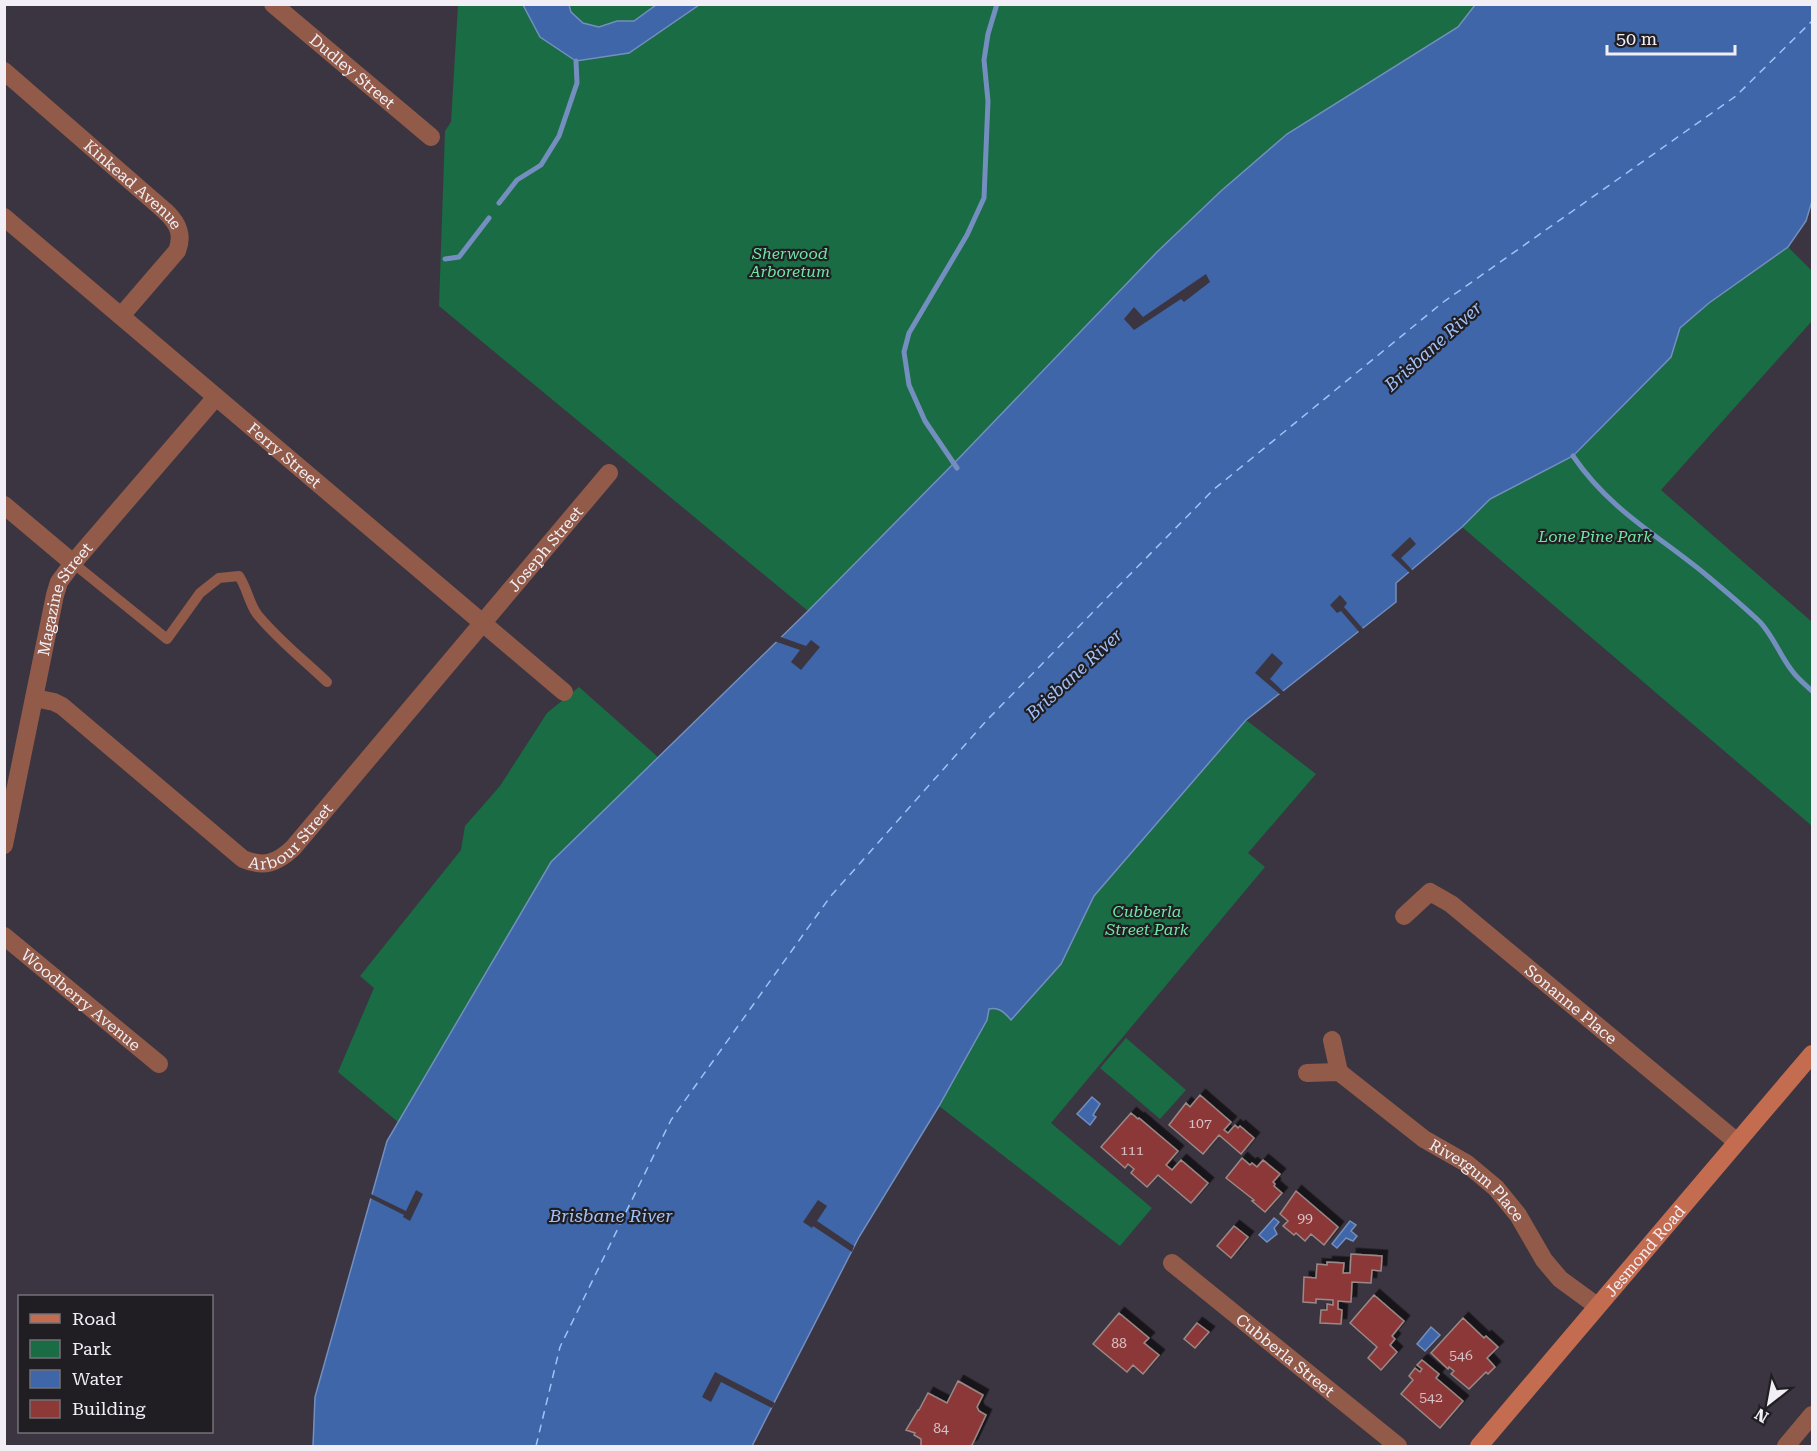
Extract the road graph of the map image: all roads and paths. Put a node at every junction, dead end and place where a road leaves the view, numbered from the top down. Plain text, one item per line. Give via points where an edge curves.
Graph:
1 (273, 4) edge
2 (4, 71) edge
3 (432, 137) dead end
4 (4, 217) edge
5 (121, 316) junction
6 (216, 397) junction
7 (609, 473) dead end
8 (4, 505) edge
9 (73, 563) junction
10 (482, 622) junction
11 (327, 682) dead end
12 (564, 693) dead end
13 (35, 698) junction
14 (4, 845) edge
15 (1404, 916) dead end
16 (4, 936) edge
17 (1332, 1040) dead end
18 (1812, 1054) edge
19 (159, 1064) dead end
20 (1340, 1072) junction
21 (1307, 1073) dead end
22 (1737, 1142) junction
23 (1172, 1263) dead end
24 (1597, 1306) junction
25 (1812, 1415) edge
26 (1398, 1446) edge
27 (1479, 1446) edge
28 (1786, 1446) edge

1 - 3 street, Dudley Street
2 - 5 street, Kinkead Avenue via 177,225 181,238 177,251
4 - 5 street, Ferry Street
5 - 6 street, Ferry Street
6 - 9 street, Magazine Street
6 - 10 street, Ferry Street
7 - 10 street, Joseph Street
8 - 9 street
9 - 11 lane via 167,639 200,593 219,578 239,576 255,611 272,632
9 - 13 street, Magazine Street via 57,588
10 - 12 street, Ferry Street
10 - 13 street, Arbour Street via 292,848 270,864 243,859 62,706
13 - 14 street, Magazine Street
15 - 22 street, Sonanne Place via 1430,892 1451,904
16 - 19 street, Woodberry Avenue
17 - 20 street
18 - 22 street, Jesmond Road
20 - 21 street
20 - 24 street, Rivergum Place via 1496,1188 1560,1279
22 - 24 street, Jesmond Road
23 - 26 street, Cubberla Street
24 - 27 street, Jesmond Road
25 - 28 street

